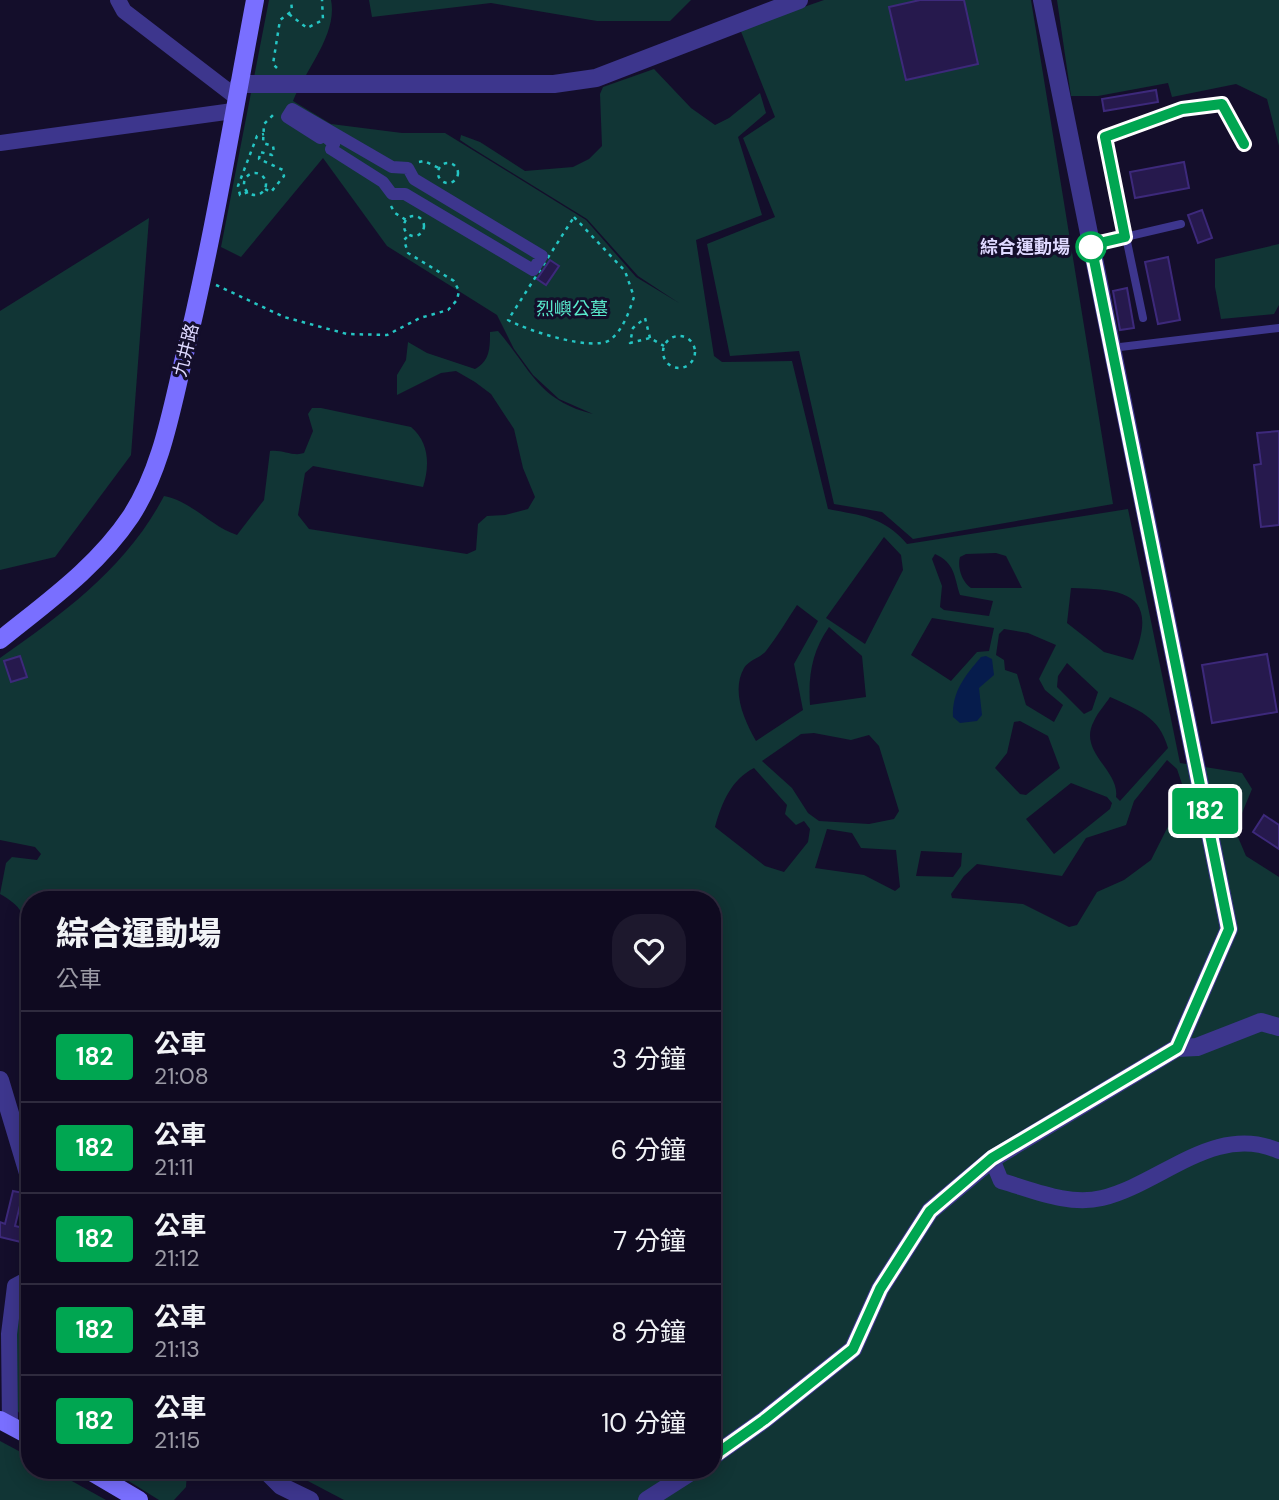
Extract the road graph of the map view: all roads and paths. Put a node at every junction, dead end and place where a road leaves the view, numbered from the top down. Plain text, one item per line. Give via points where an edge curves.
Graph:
1 (118, 0) edge
2 (255, 0) edge
3 (291, 0) edge
4 (322, 0) edge
5 (799, 0) edge
6 (1042, 0) edge
7 (289, 14) junction
8 (280, 85) junction
9 (236, 98) junction
10 (289, 113) junction
11 (264, 134) junction
12 (0, 143) edge
13 (1244, 144) dead end
14 (439, 168) junction
15 (408, 169) junction
16 (265, 189) junction
17 (248, 192) junction
18 (392, 194) junction
19 (406, 220) junction
20 (1181, 224) dead end
21 (409, 235) junction
22 (1125, 237) junction
23 (1091, 245) junction
24 (203, 279) junction
25 (1143, 318) dead end
26 (624, 321) junction
27 (633, 328) junction
28 (1279, 328) edge
29 (650, 338) junction
30 (664, 346) junction
31 (1112, 348) junction
32 (0, 640) edge
33 (1279, 1027) edge
34 (1177, 1048) junction
35 (0, 1080) edge
36 (21, 1150) edge
37 (1279, 1151) edge
38 (992, 1158) junction
39 (21, 1283) edge
40 (5, 1422) edge
41 (21, 1431) edge
42 (721, 1451) edge
43 (103, 1479) edge
44 (274, 1479) edge
45 (680, 1479) edge
46 (139, 1500) edge
47 (310, 1500) edge
48 (647, 1500) edge

1 - 9 street via 124,11
2 - 9 main road, 九井路
3 - 7 path
4 - 7 path via 323,20 307,28
5 - 8 street via 596,78 554,85
6 - 23 street
7 - 8 path via 279,20 276,39 273,64 280,70
8 - 9 street
9 - 12 street
9 - 24 main road, 九井路
10 - 11 path via 281,107 264,124
10 - 15 street via 292,109 392,167
10 - 18 street via 287,117 320,138 322,134 334,144 331,149 383,182
11 - 16 path via 263,143 273,146 274,152 260,152 259,159 285,172 271,192
11 - 17 path via 257,136 238,186 240,195
13 - 22 lane via 1222,104 1182,109 1105,137
14 - 14 path via 441,181 457,178 453,164 447,162
14 - 15 path via 424,160
15 - 18 street via 414,179 542,256 533,270 405,194
16 - 17 path via 257,195
16 - 17 path via 264,178 255,173 246,179
18 - 19 path via 389,202
19 - 21 path
19 - 21 path via 418,216 424,224 421,233
20 - 22 lane
21 - 24 path via 404,240 408,253 454,281 459,291 449,310 420,317 387,334 347,334 284,317
22 - 23 lane
22 - 25 lane
23 - 31 street
24 - 32 main road, 九井路 via 164,441 131,516 85,571
26 - 26 path via 634,297 631,283 574,217 508,320 594,345 608,341
26 - 27 path
27 - 29 path via 630,343
27 - 29 path via 645,318
28 - 31 lane
29 - 30 path
30 - 30 path via 670,338 685,337 692,343 695,357 684,368 673,368 665,361
31 - 34 street via 1229,929
33 - 34 street via 1261,1022 1197,1047
34 - 38 street
35 - 36 street
37 - 38 street via 1239,1142 1204,1151 1101,1198 1066,1200 1001,1181
38 - 42 street via 930,1211 880,1289 853,1349
39 - 40 street via 15,1286 9,1334
40 - 41 main road
43 - 46 main road
44 - 47 street
45 - 48 street

